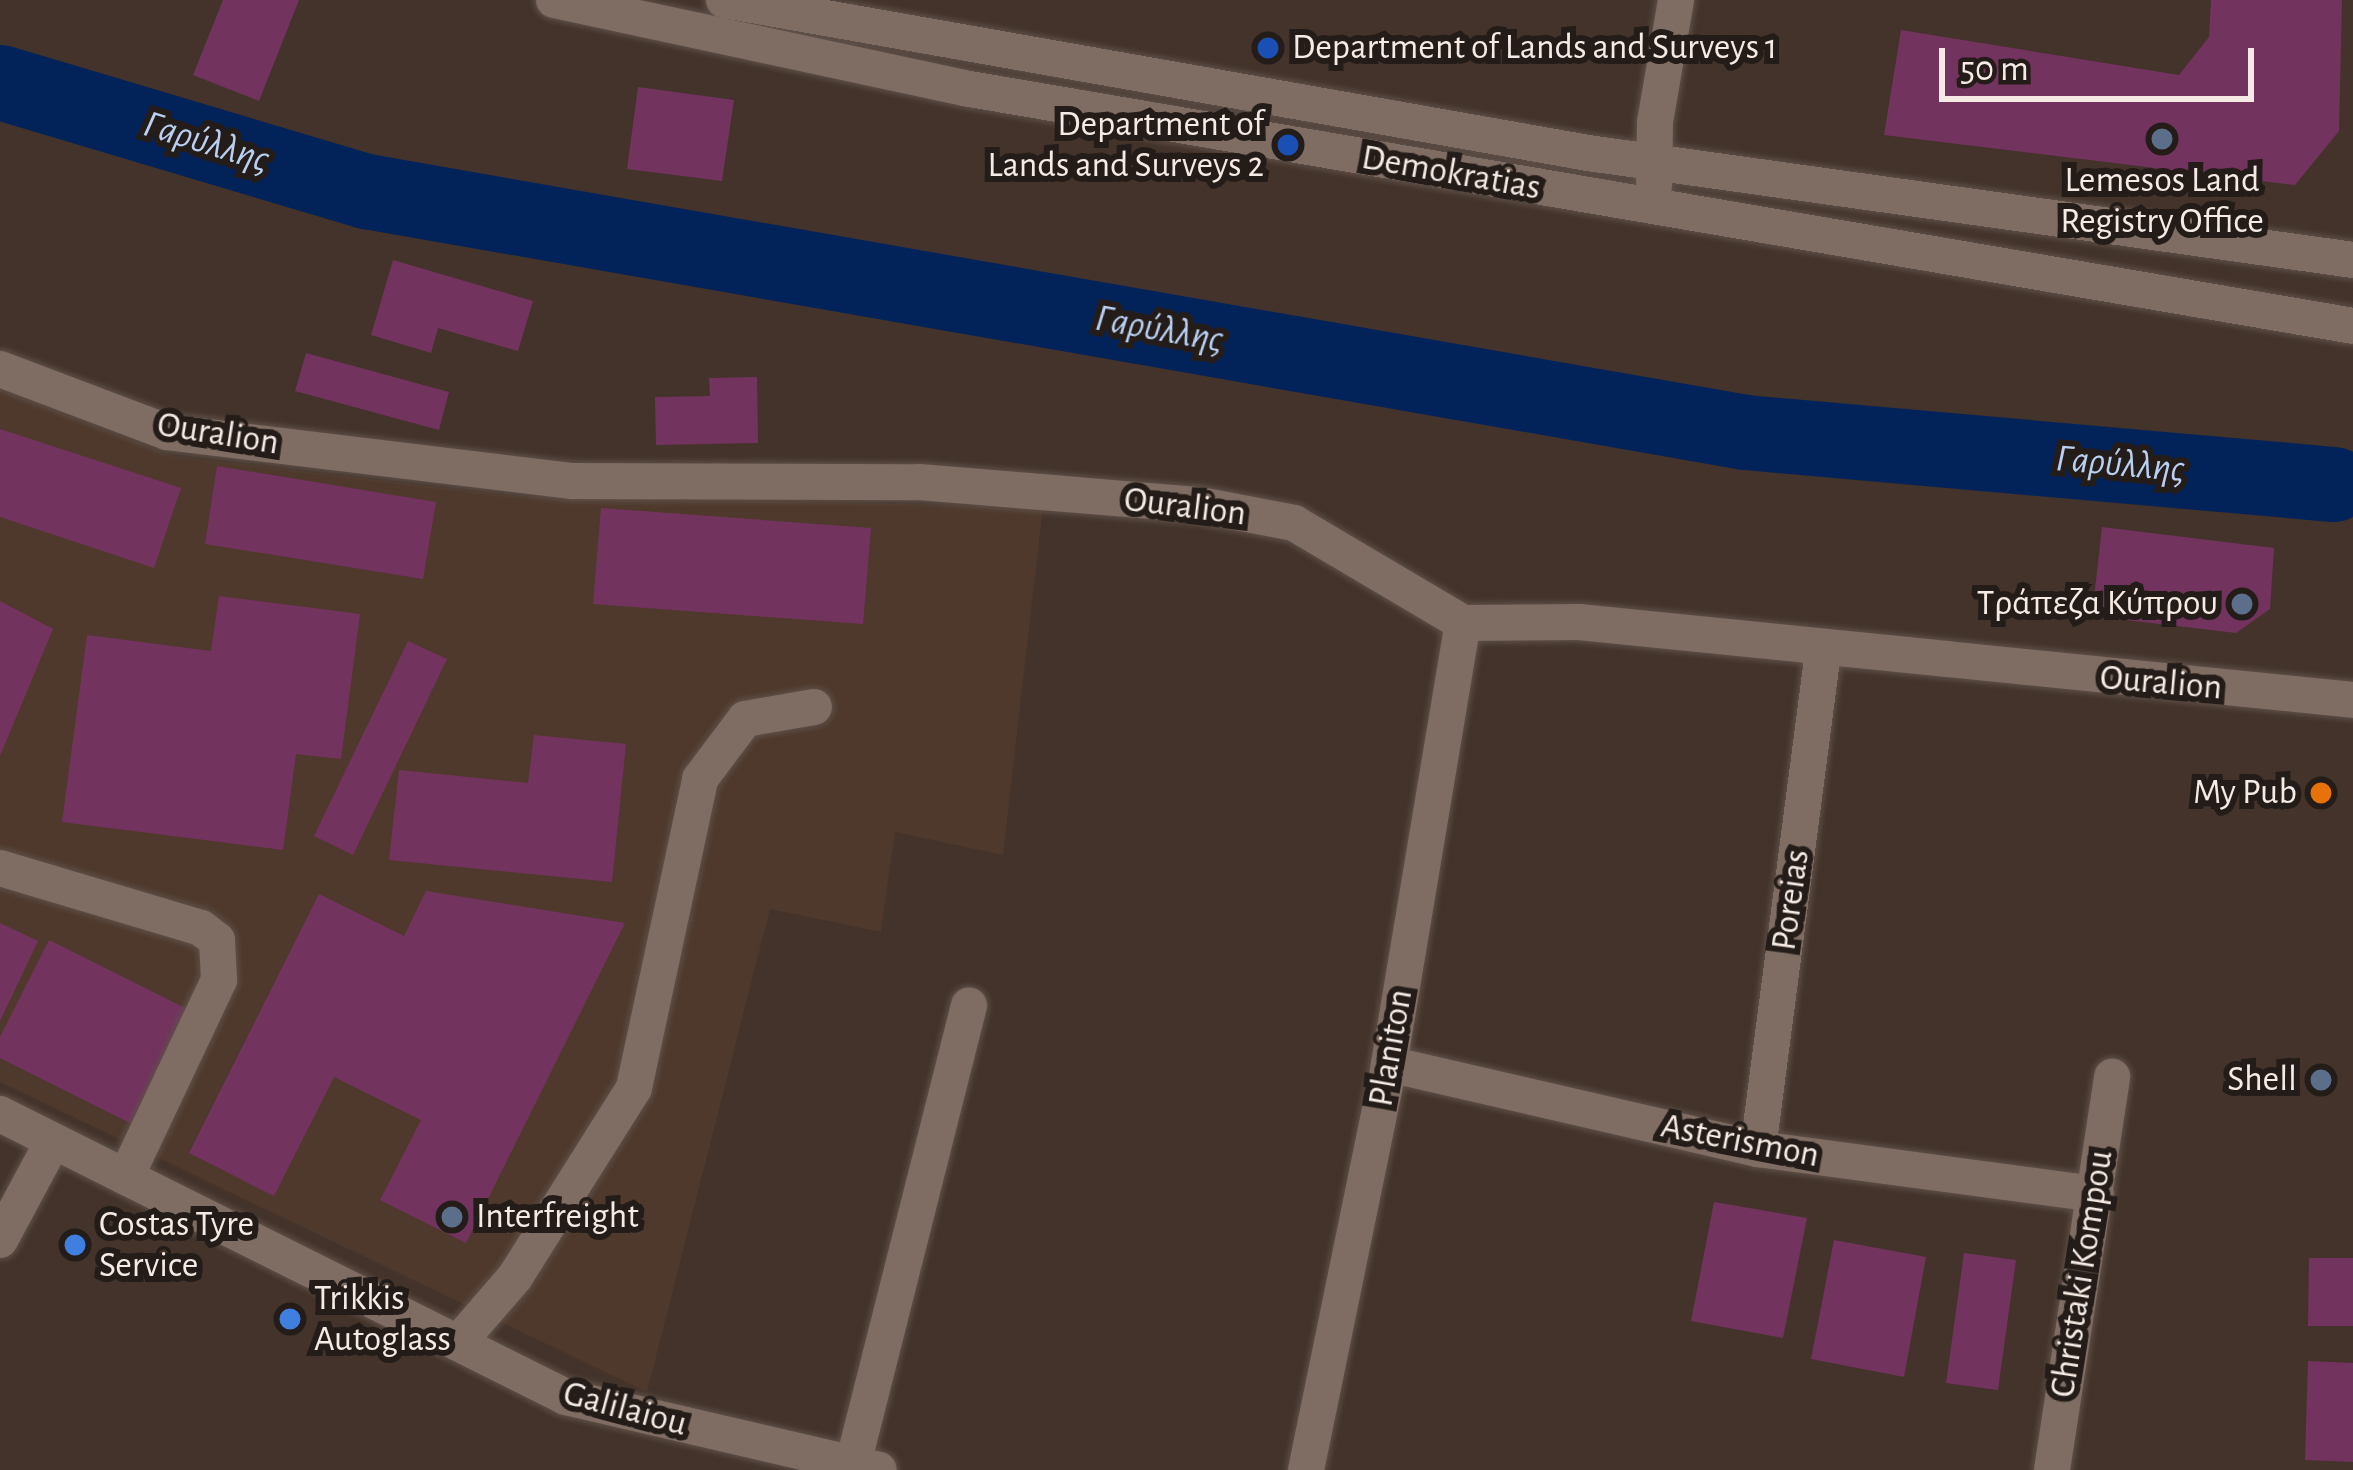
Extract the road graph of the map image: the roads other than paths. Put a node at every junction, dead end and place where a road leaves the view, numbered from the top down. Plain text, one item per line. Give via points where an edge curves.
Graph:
1 (554, 0) edge
2 (724, 0) edge
3 (1676, 0) edge
4 (609, 7) edge
5 (1651, 161) junction
6 (1668, 209) junction
7 (2353, 260) edge
8 (2353, 326) edge
9 (0, 369) edge
10 (1463, 623) junction
11 (1823, 652) junction
12 (2353, 700) edge
13 (814, 707) dead end
14 (0, 868) edge
15 (969, 1005) dead end
16 (1389, 1064) junction
17 (2112, 1077) dead end
18 (0, 1114) edge
19 (53, 1141) junction
20 (1758, 1148) junction
21 (126, 1177) junction
22 (2096, 1194) junction
23 (0, 1240) edge
24 (458, 1343) junction
25 (866, 1467) edge
26 (1306, 1470) edge
27 (2052, 1470) edge

1 - 4 street, Demokratias
2 - 5 street, Demokratias
3 - 5 street
4 - 6 street, Demokratias via 987,92
5 - 6 street
5 - 7 street, Demokratias
6 - 8 street, Demokratias
9 - 10 street, Ouralion via 167,432 571,481 920,482 1200,505 1294,524
10 - 11 street, Ouralion via 1580,622
10 - 16 street, Planiton
11 - 12 street, Ouralion
11 - 20 street, Poreias
13 - 24 street via 745,719 700,779 634,1088 514,1277
14 - 21 street via 202,928 218,940 219,980
15 - 25 street
16 - 20 street, Asterismon
16 - 26 street, Planiton
17 - 22 street, Christaki Kompou
18 - 19 street, Galilaiou
19 - 21 street, Galilaiou
19 - 23 street
20 - 22 street, Asterismon
21 - 24 street, Galilaiou
22 - 27 street, Christaki Kompou
24 - 25 street, Galilaiou via 566,1397

